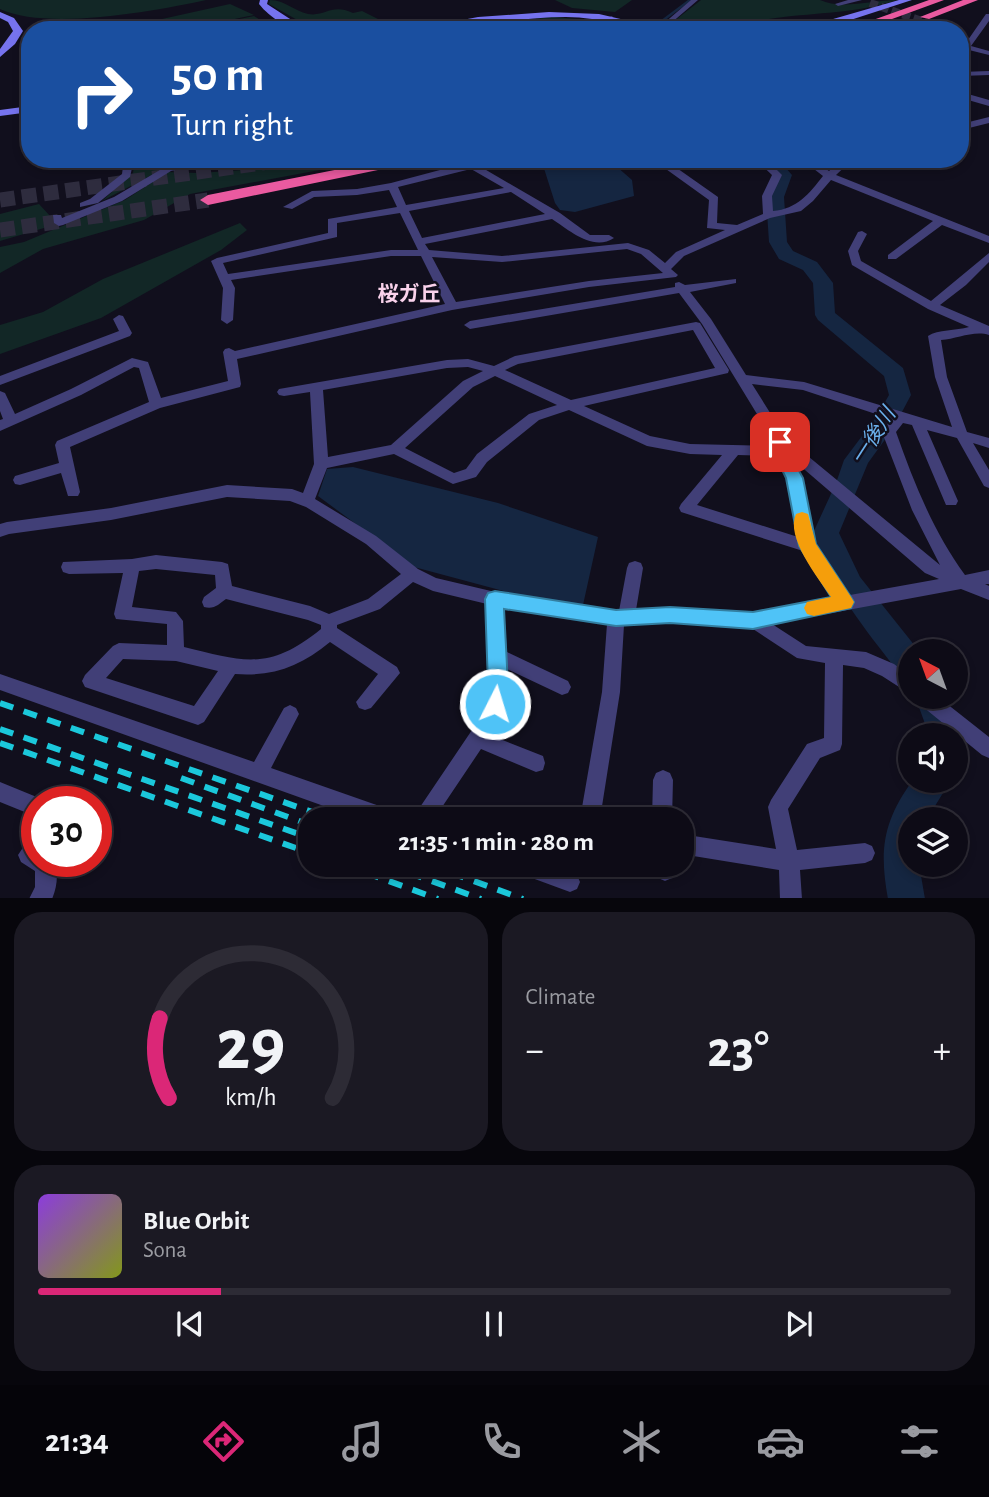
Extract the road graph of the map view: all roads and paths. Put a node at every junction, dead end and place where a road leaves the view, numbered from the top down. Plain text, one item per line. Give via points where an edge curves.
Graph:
1 (264, 0) edge
2 (695, 0) edge
3 (908, 0) edge
4 (939, 0) edge
5 (972, 0) edge
6 (864, 1) edge
7 (838, 4) dead end
8 (0, 15) edge
9 (989, 16) edge
10 (612, 18) junction
11 (287, 21) edge
12 (497, 21) edge
13 (605, 21) edge
14 (626, 21) edge
15 (671, 21) edge
16 (839, 21) edge
17 (877, 21) edge
18 (914, 21) edge
19 (979, 30) junction
20 (989, 33) edge
21 (969, 37) edge
22 (973, 38) junction
23 (969, 42) edge
24 (969, 47) edge
25 (989, 53) edge
26 (0, 54) edge
27 (989, 73) edge
28 (969, 74) edge
29 (21, 110) edge
30 (0, 113) edge
31 (989, 120) edge
32 (969, 126) edge
33 (128, 168) edge
34 (173, 168) edge
35 (367, 168) edge
36 (464, 168) edge
37 (476, 168) edge
38 (670, 168) edge
39 (769, 168) edge
40 (818, 168) edge
41 (838, 168) edge
42 (829, 176) junction
43 (392, 186) junction
44 (513, 189) junction
45 (208, 200) tunnel mouth
46 (288, 207) dead end
47 (403, 209) junction
48 (556, 215) junction
49 (768, 215) junction
50 (940, 221) junction
51 (737, 228) junction
52 (862, 234) dead end
53 (989, 240) edge
54 (419, 242) junction
55 (645, 252) junction
56 (425, 254) junction
57 (989, 256) edge
58 (892, 257) dead end
59 (669, 272) junction
60 (224, 278) junction
61 (732, 281) dead end
62 (683, 291) junction
63 (452, 306) junction
64 (932, 306) junction
65 (119, 319) dead end
66 (227, 320) dead end
67 (470, 325) dead end
68 (983, 330) edge
69 (118, 351) dead end
70 (127, 363) junction
71 (494, 370) junction
72 (733, 373) junction
73 (0, 381) edge
74 (316, 387) junction
75 (284, 392) dead end
76 (1, 400) edge
77 (156, 404) junction
78 (570, 405) junction
79 (899, 417) junction
80 (917, 422) junction
81 (6, 424) edge
82 (962, 436) junction
83 (989, 443) edge
84 (780, 447) junction
85 (395, 449) junction
86 (733, 451) junction
87 (321, 464) junction
88 (66, 466) junction
89 (20, 480) dead end
90 (989, 482) edge
91 (73, 492) dead end
92 (951, 500) dead end
93 (307, 501) junction
94 (0, 531) edge
95 (807, 546) junction
96 (132, 566) junction
97 (68, 567) dead end
98 (635, 568) dead end
99 (412, 574) junction
100 (961, 582) junction
101 (989, 589) edge
102 (224, 591) junction
103 (495, 599) junction
104 (854, 601) junction
105 (210, 602) dead end
106 (621, 618) junction
107 (753, 620) junction
108 (329, 626) junction
109 (176, 653) junction
110 (497, 656) junction
111 (834, 658) junction
112 (231, 666) junction
113 (898, 678) edge
114 (0, 682) edge
115 (562, 687) dead end
116 (365, 702) dead end
117 (938, 709) edge
118 (290, 714) dead end
119 (476, 738) junction
120 (989, 750) edge
121 (536, 763) dead end
122 (258, 774) junction
123 (663, 780) dead end
124 (0, 792) edge
125 (21, 801) edge
126 (353, 807) edge
127 (430, 807) edge
128 (592, 807) edge
129 (662, 807) edge
130 (694, 846) edge
131 (864, 853) dead end
132 (789, 861) junction
133 (46, 877) edge
134 (558, 877) edge
135 (570, 881) dead end
136 (39, 898) edge
137 (791, 898) edge

1 - 11 street via 270,11
2 - 15 street
3 - 16 street
4 - 17 highway
5 - 18 highway
6 - 7 street
8 - 26 street via 11,20 18,31
9 - 19 street
10 - 12 street via 552,15
10 - 13 street
10 - 14 street
19 - 20 street
19 - 22 street
21 - 22 street
22 - 23 street
24 - 25 street
27 - 28 street
29 - 30 street
31 - 32 street
33 - 34 street via 127,175 94,201 57,217 59,223 118,199
35 - 45 highway
36 - 43 street
37 - 44 street
38 - 51 street via 714,199 711,226
39 - 49 street via 777,176 767,196
40 - 42 street
41 - 42 street
42 - 49 street via 800,209
42 - 50 street
43 - 46 street via 312,194
43 - 47 street
44 - 47 street
44 - 48 street
47 - 54 street
47 - 60 street via 332,221 333,235 217,261
48 - 54 street
48 - 55 street via 588,238 626,239
49 - 51 street
50 - 53 street
50 - 58 street
51 - 59 street via 680,254
52 - 64 street via 853,261
54 - 56 street
55 - 56 street via 617,245 502,259
55 - 59 street
56 - 60 street via 391,253
56 - 63 street
57 - 64 street
59 - 62 street
59 - 63 street
60 - 66 street via 229,288
61 - 62 street
62 - 67 street
62 - 72 street via 707,322
63 - 77 street via 230,354 235,384
64 - 68 street
65 - 73 street via 126,333
68 - 82 street via 934,336 941,377
69 - 70 street
70 - 77 street via 144,365
70 - 81 street
71 - 72 street via 515,360 696,326
71 - 74 street via 447,363
71 - 78 street
71 - 85 street via 468,384
72 - 78 street
72 - 79 street via 804,386
72 - 84 street
74 - 75 street
74 - 87 street
76 - 81 street
77 - 88 street via 62,444
78 - 85 street via 534,417 482,458 471,473 453,479
78 - 86 street via 647,441
79 - 80 street
79 - 100 street via 889,432 910,491 939,553
80 - 82 street
80 - 92 street
82 - 83 street
82 - 90 street
84 - 86 street
84 - 95 street via 794,478
84 - 100 street via 931,568
85 - 87 street
86 - 95 street via 686,508
87 - 93 street
88 - 89 street
88 - 91 street
93 - 94 street via 292,495 227,491
93 - 99 street via 371,540
95 - 104 street
96 - 97 street
96 - 102 street via 156,562 222,569
96 - 109 street via 122,614 170,617 176,627
98 - 106 street
99 - 103 street via 433,584
99 - 108 street via 374,604
100 - 101 street
100 - 104 street
102 - 105 street
102 - 108 street via 310,613
103 - 106 street
103 - 110 street
104 - 107 street
106 - 107 street via 670,615
106 - 128 street
107 - 111 street via 803,653
108 - 112 street via 297,657 282,664 259,669
108 - 116 street via 391,673
109 - 112 street
109 - 112 street via 118,651 91,681 198,716
110 - 115 street
110 - 119 street via 495,704
111 - 113 street via 877,663
111 - 132 street via 833,744 814,751 778,807
114 - 122 street
117 - 120 street
118 - 122 street
119 - 121 street
119 - 127 street via 460,769
122 - 126 street
123 - 129 street
124 - 125 street
130 - 132 street
131 - 132 street
132 - 137 street
133 - 136 street via 45,891
134 - 135 street

